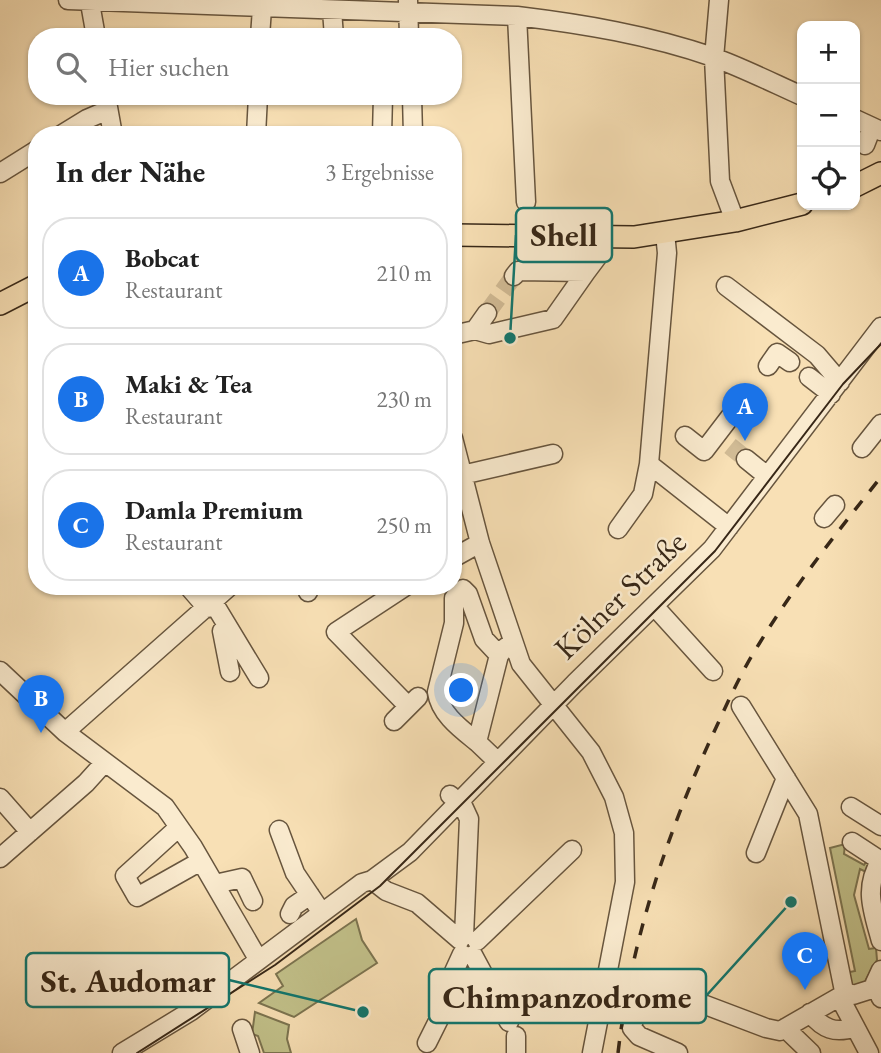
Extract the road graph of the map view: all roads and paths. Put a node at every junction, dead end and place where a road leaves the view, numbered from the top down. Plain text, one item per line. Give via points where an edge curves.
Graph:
1 (68, 0) edge
2 (90, 3) junction
3 (723, 5) edge
4 (408, 7) edge
5 (262, 8) junction
6 (332, 10) junction
7 (517, 16) junction
8 (94, 28) edge
9 (261, 28) edge
10 (333, 28) edge
11 (409, 28) edge
12 (714, 58) junction
13 (797, 94) edge
14 (104, 105) edge
15 (107, 105) edge
16 (258, 105) edge
17 (383, 105) edge
18 (412, 105) edge
19 (860, 121) edge
20 (75, 126) edge
21 (111, 126) edge
22 (256, 126) edge
23 (382, 126) edge
24 (414, 126) edge
25 (876, 129) edge
26 (865, 145) dead end
27 (28, 156) edge
28 (0, 173) edge
29 (881, 173) edge
30 (860, 184) edge
31 (526, 202) dead end
32 (797, 205) edge
33 (735, 221) junction
34 (665, 233) junction
35 (462, 235) edge
36 (602, 238) junction
37 (586, 272) junction
38 (514, 276) dead end
39 (726, 286) dead end
40 (28, 290) edge
41 (0, 304) edge
42 (487, 313) tunnel mouth
43 (881, 327) edge
44 (475, 330) junction
45 (462, 333) edge
46 (790, 362) dead end
47 (768, 366) dead end
48 (809, 377) dead end
49 (836, 388) junction
50 (730, 417) dead end
51 (881, 424) edge
52 (685, 436) dead end
53 (862, 448) dead end
54 (553, 454) dead end
55 (746, 459) tunnel mouth
56 (649, 464) junction
57 (462, 475) joint
58 (767, 476) junction
59 (729, 527) junction
60 (618, 529) dead end
61 (480, 543) junction
62 (462, 553) edge
63 (462, 590) edge
64 (199, 595) edge
65 (223, 595) edge
66 (392, 595) edge
67 (456, 595) edge
68 (213, 607) junction
69 (655, 607) junction
70 (511, 641) junction
71 (499, 655) junction
72 (0, 671) edge
73 (713, 671) dead end
74 (230, 672) dead end
75 (259, 678) dead end
76 (552, 706) junction
77 (741, 706) dead end
78 (394, 720) dead end
79 (65, 732) junction
80 (477, 743) junction
81 (105, 762) junction
82 (498, 762) junction
83 (786, 778) junction
84 (0, 798) edge
85 (455, 799) junction
86 (851, 807) dead end
87 (881, 826) edge
88 (179, 827) junction
89 (279, 830) dead end
90 (30, 832) junction
91 (852, 842) dead end
92 (572, 850) dead end
93 (756, 853) dead end
94 (0, 858) edge
95 (201, 860) junction
96 (881, 861) edge
97 (372, 880) junction
98 (215, 884) junction
99 (310, 895) junction
100 (253, 901) dead end
101 (322, 913) junction
102 (290, 914) dead end
103 (881, 941) edge
104 (467, 945) junction
105 (258, 959) junction
106 (881, 970) edge
107 (878, 993) edge
108 (843, 996) junction
109 (810, 1013) junction
110 (855, 1027) junction
111 (785, 1028) junction
112 (242, 1029) dead end
113 (514, 1037) edge
114 (428, 1043) dead end
115 (122, 1053) edge
116 (250, 1053) edge
117 (592, 1053) edge
118 (678, 1053) edge
119 (811, 1053) edge
120 (869, 1053) edge

1 - 2 street
2 - 5 street
2 - 8 street
3 - 12 street
4 - 6 street
4 - 7 street
4 - 11 street
5 - 6 street
5 - 9 street
6 - 10 street
7 - 12 street via 629,33
7 - 31 street
12 - 13 street
12 - 33 street via 720,181
14 - 20 street
15 - 21 street
16 - 22 street
17 - 23 street
18 - 24 street
19 - 25 street
25 - 26 street
27 - 28 street
29 - 30 main road
32 - 33 main road
33 - 34 main road
34 - 36 main road
34 - 56 street
35 - 36 main road
36 - 37 street via 601,251
37 - 38 street via 518,271
37 - 44 street via 553,319 489,334
39 - 49 street via 817,355
40 - 41 main road
42 - 44 street
43 - 49 street, Kölner Straße
44 - 45 street
46 - 47 street via 777,353
48 - 49 street
49 - 58 street, Kölner Straße
50 - 52 street via 723,440 704,451
51 - 53 street
54 - 57 street
55 - 58 street
56 - 59 street
56 - 60 street via 643,494
57 - 61 street
58 - 59 street, Kölner Straße
59 - 69 street, Kölner Straße
61 - 62 street
61 - 70 street
63 - 71 street via 468,594 484,639
64 - 68 street
65 - 68 street
66 - 78 street via 336,632 413,702
67 - 80 street via 438,701
68 - 74 street
68 - 75 street
68 - 79 street
69 - 73 street
69 - 76 street, Kölner Straße
70 - 71 street
70 - 76 street via 532,682
71 - 80 street
72 - 79 street
76 - 82 street, Kölner Straße
76 - 117 street via 603,773 614,797 625,845 625,881
77 - 83 street
79 - 81 street
80 - 82 street
81 - 88 street via 165,807
81 - 90 street
82 - 85 street, Kölner Straße
83 - 93 street
83 - 108 street via 810,821
84 - 90 street
85 - 97 street, Kölner Straße via 410,852
85 - 104 street via 469,819
86 - 87 street
88 - 95 street
88 - 95 street via 125,876 136,897
89 - 99 street via 288,858
90 - 94 street
91 - 96 street
92 - 104 street
95 - 98 street
96 - 103 street via 869,889
97 - 101 street, Kölner Straße
97 - 104 street via 386,891 417,902
98 - 100 street via 242,878
98 - 105 street
99 - 101 street
99 - 102 street
101 - 105 street, Kölner Straße
104 - 113 street
104 - 114 street via 441,1000 444,1009
105 - 115 street, Kölner Straße via 191,1011
106 - 107 street via 876,977
107 - 108 street
108 - 109 street
108 - 110 street
109 - 110 street via 828,1029
109 - 111 street
110 - 120 street
111 - 118 street via 766,1028 642,981 632,1028 639,1036
111 - 119 street
112 - 116 street

